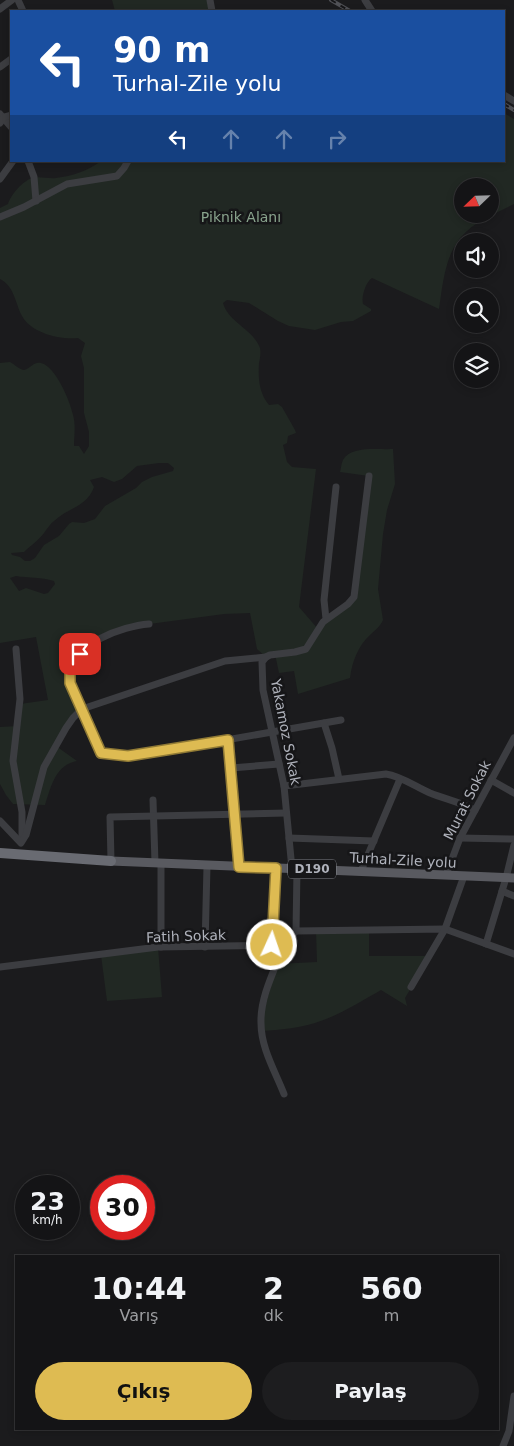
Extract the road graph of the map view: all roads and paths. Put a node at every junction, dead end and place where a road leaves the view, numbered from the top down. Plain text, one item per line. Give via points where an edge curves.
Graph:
1 (12, 0) edge
2 (0, 9) edge
3 (12, 162) edge
4 (28, 162) edge
5 (127, 162) edge
6 (0, 179) edge
7 (36, 201) junction
8 (0, 217) edge
9 (369, 476) dead end
10 (336, 487) dead end
11 (326, 619) junction
12 (148, 624) dead end
13 (16, 650) dead end
14 (266, 657) junction
15 (82, 709) junction
16 (341, 720) dead end
17 (324, 723) junction
18 (272, 732) junction
19 (514, 738) edge
20 (228, 740) junction
21 (511, 749) edge
22 (279, 764) junction
23 (231, 768) junction
24 (339, 779) junction
25 (400, 779) junction
26 (491, 780) junction
27 (284, 786) junction
28 (514, 793) edge
29 (153, 800) dead end
30 (475, 810) junction
31 (234, 813) junction
32 (286, 814) junction
33 (154, 816) junction
34 (0, 820) edge
35 (289, 838) junction
36 (460, 838) junction
37 (514, 839) edge
38 (374, 841) junction
39 (21, 843) junction
40 (514, 845) edge
41 (0, 853) edge
42 (21, 855) junction
43 (0, 861) edge
44 (110, 861) junction
45 (158, 863) junction
46 (207, 866) junction
47 (239, 867) junction
48 (276, 868) junction
49 (295, 869) junction
50 (361, 871) junction
51 (446, 875) junction
52 (464, 876) junction
53 (510, 878) edge
54 (502, 891) junction
55 (514, 896) edge
56 (445, 929) junction
57 (296, 932) junction
58 (486, 944) junction
59 (272, 945) junction
60 (284, 945) junction
61 (205, 947) junction
62 (161, 948) junction
63 (514, 954) edge
64 (0, 967) edge
65 (412, 986) dead end
66 (284, 1094) dead end
67 (514, 1396) edge
68 (503, 1446) edge

1 - 2 street
3 - 6 street
4 - 7 street via 34,177
5 - 7 street via 116,176 67,184
7 - 8 street
9 - 11 street via 355,592 350,602
10 - 11 street via 324,600
11 - 14 street via 306,649
12 - 15 street via 115,632 94,642 80,654 69,676
13 - 39 street via 20,699 13,762 22,812
14 - 15 street via 225,661
14 - 18 street, Yakamoz Sokak via 262,662 263,690
15 - 20 street via 99,752 103,754 128,756
15 - 39 street via 70,722 44,767
16 - 17 street
17 - 18 street
17 - 24 street
18 - 20 street
18 - 22 street, Yakamoz Sokak
19 - 21 street, Murat Sokak
20 - 23 street
21 - 26 street, Murat Sokak
22 - 23 street
22 - 27 street, Yakamoz Sokak
23 - 31 street
24 - 25 street via 386,774
24 - 27 street
25 - 30 street
25 - 38 street
26 - 28 street
26 - 30 street, Murat Sokak
27 - 32 street, Yakamoz Sokak
29 - 33 street
30 - 36 street, Murat Sokak
31 - 32 street
31 - 33 street
31 - 47 street
32 - 35 street, Yakamoz Sokak
33 - 44 street via 110,817
33 - 45 street
34 - 39 street
35 - 38 street
35 - 49 street, Yakamoz Sokak
36 - 37 street
36 - 51 street, Murat Sokak
38 - 50 street
39 - 42 street
40 - 53 street
41 - 42 highway, D190
42 - 44 highway, D190
43 - 44 highway, D190
44 - 45 main road, Turhal-Zile yolu / D190
45 - 46 main road, Turhal-Zile yolu / D190
45 - 62 street
46 - 47 main road, Turhal-Zile yolu / D190
46 - 61 street
47 - 48 main road, Turhal-Zile yolu / D190
48 - 49 main road, Turhal-Zile yolu / D190
48 - 59 street
49 - 50 main road, Turhal-Zile yolu / D190
49 - 57 street, Yakamoz Sokak
50 - 51 main road, Turhal-Zile yolu / D190
51 - 52 main road, Turhal-Zile yolu / D190
52 - 53 main road, Turhal-Zile yolu / D190
52 - 56 street
53 - 54 street
54 - 55 street
54 - 58 street
56 - 57 street
56 - 58 street
56 - 65 street
57 - 60 street
58 - 63 street
59 - 60 street, Fatih Sokak
59 - 61 street, Fatih Sokak
60 - 66 street via 265,994 260,1022 265,1047
61 - 62 street, Fatih Sokak
62 - 64 street, Fatih Sokak
67 - 68 street via 509,1431

